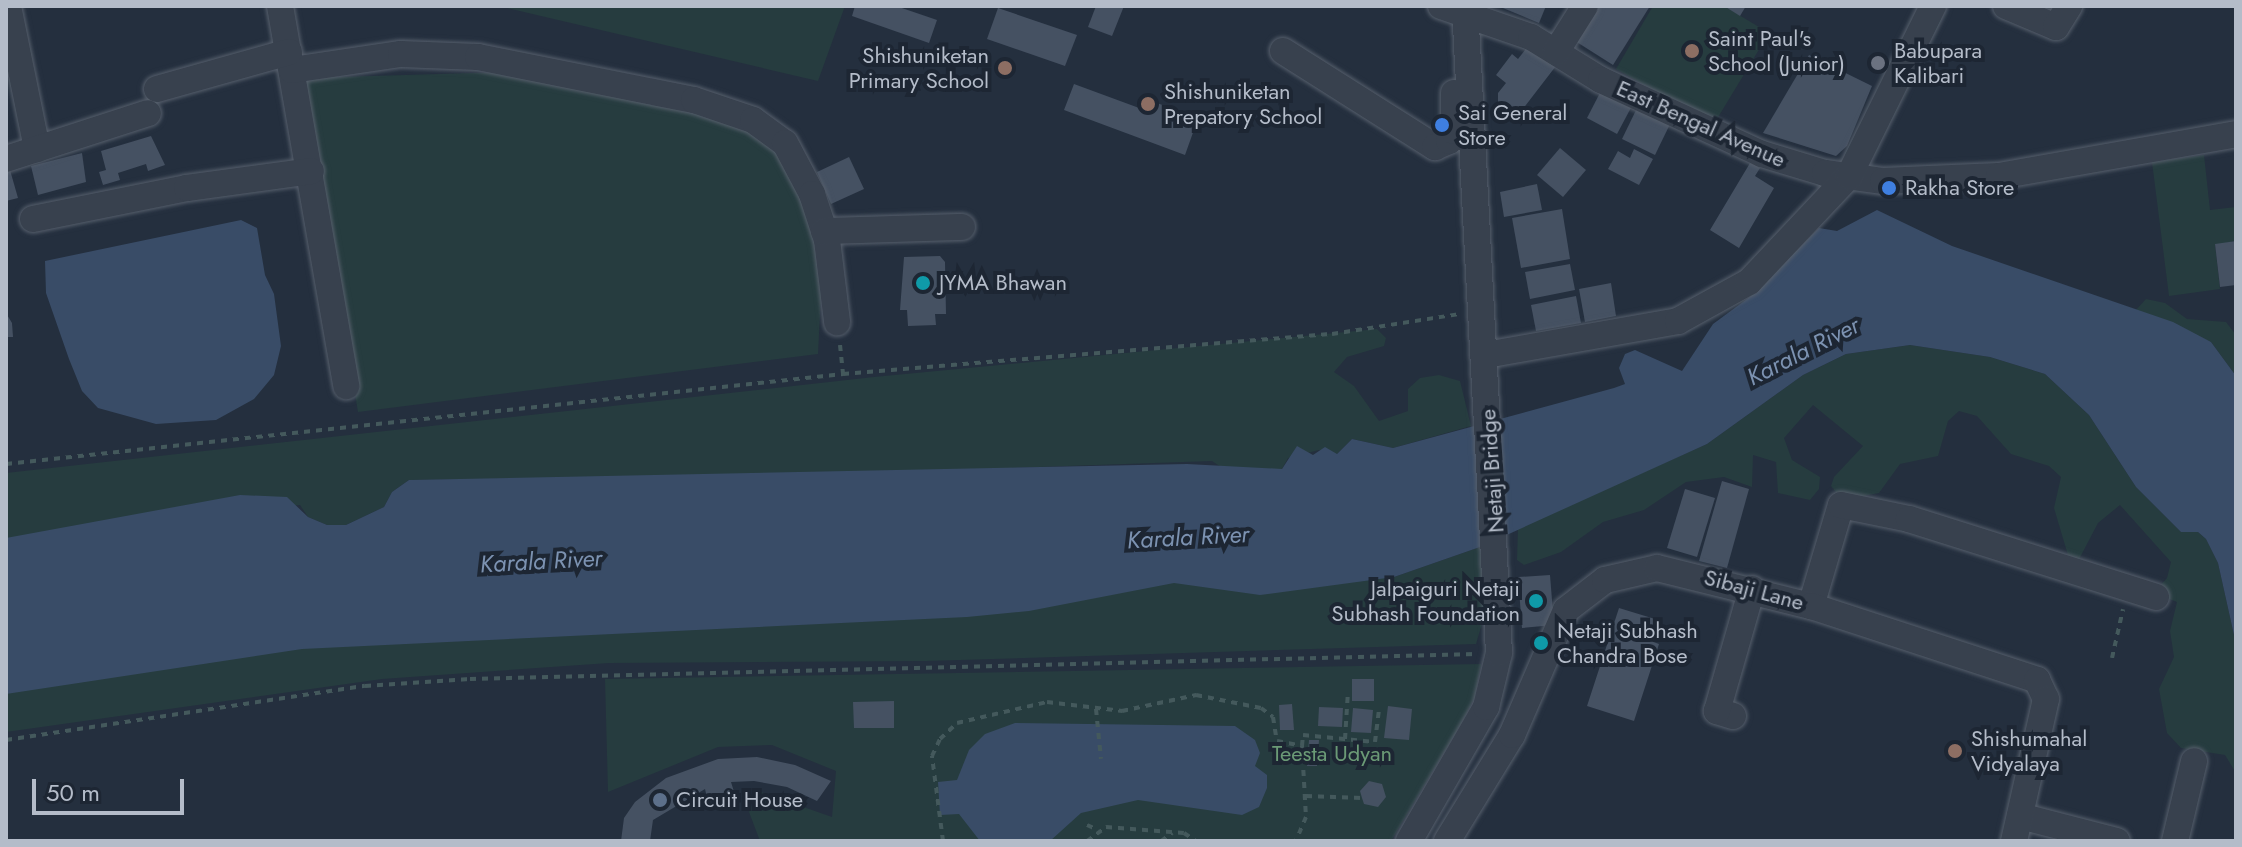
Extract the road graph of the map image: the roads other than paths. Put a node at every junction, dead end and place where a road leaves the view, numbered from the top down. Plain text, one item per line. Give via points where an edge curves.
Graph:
1 (8, 6) edge
2 (280, 6) edge
3 (1585, 6) edge
4 (1933, 6) edge
5 (2006, 6) edge
6 (2069, 6) edge
7 (1457, 8) edge
8 (1283, 51) dead end
9 (1556, 52) junction
10 (291, 61) junction
11 (2236, 134) edge
12 (37, 149) junction
13 (6, 159) edge
14 (311, 171) junction
15 (1849, 176) junction
16 (33, 219) dead end
17 (962, 227) dead end
18 (824, 231) junction
19 (837, 322) road end
20 (1491, 364) junction
21 (346, 386) dead end
22 (1498, 568) junction
23 (1752, 589) junction
24 (2156, 597) dead end
25 (1811, 606) junction
26 (1733, 716) dead end
27 (2194, 761) dead end
28 (2017, 828) edge
29 (1409, 841) edge
30 (1423, 841) edge
31 (1447, 841) edge
32 (2117, 841) edge
33 (2175, 841) edge

1 - 12 street
2 - 10 street
3 - 9 street
4 - 15 street
5 - 6 street via 2056,27
7 - 8 street via 1454,131 1443,145 1426,142
7 - 9 street, East Bengal Avenue
7 - 20 street, Netaji Bridge via 1472,312
9 - 15 street, East Bengal Avenue via 1601,80 1762,154
10 - 12 street via 152,101
10 - 14 street
10 - 18 street via 401,54 478,57 694,100 753,120 785,143 812,194
11 - 15 street, East Bengal Avenue via 1999,176 1904,181
12 - 13 street
14 - 16 street via 187,188
14 - 21 street
15 - 20 street via 1764,268 1715,305 1659,326
17 - 18 street
18 - 19 street
20 - 22 street, Netaji Bridge
22 - 29 street via 1486,707
22 - 30 street via 1510,656 1501,713
23 - 25 street, Sibaji Lane
23 - 26 street via 1717,711
23 - 31 street, Sibaji Lane via 1657,568 1632,571 1585,592 1566,610 1512,735
24 - 25 street via 1909,519 1841,505
25 - 28 street, Sibaji Lane via 2041,684 2046,699
27 - 33 street
28 - 32 street

